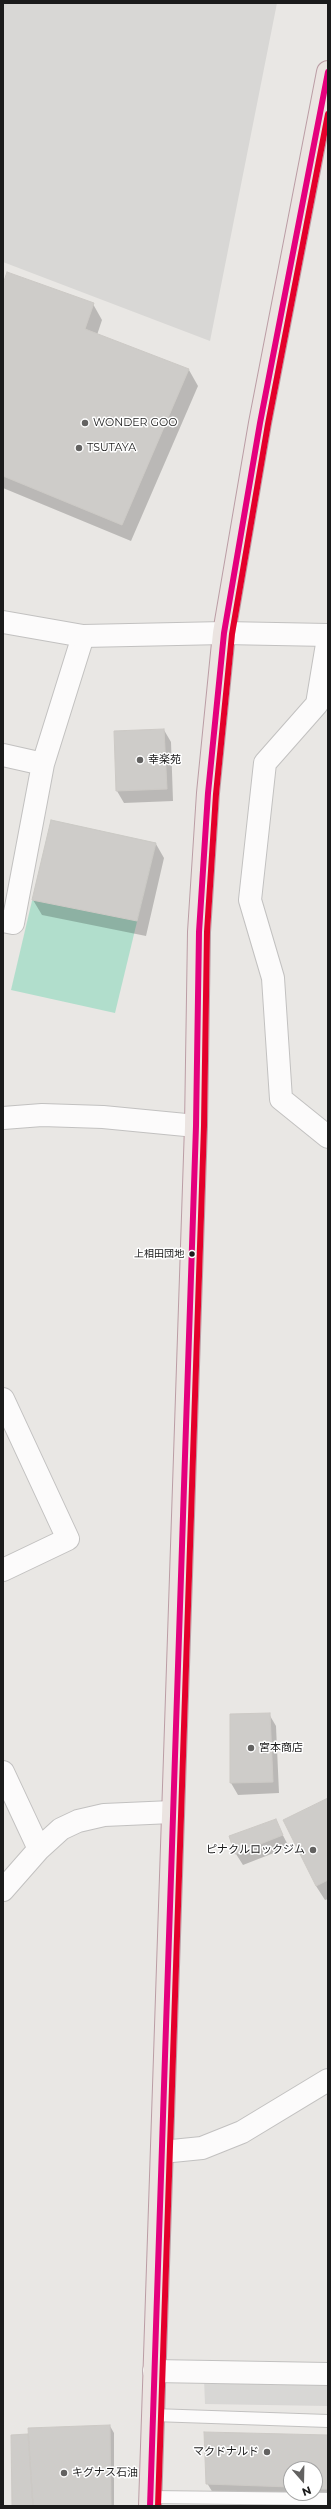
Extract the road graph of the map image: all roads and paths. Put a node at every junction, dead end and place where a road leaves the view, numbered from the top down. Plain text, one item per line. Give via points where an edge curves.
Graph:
1 (328, 72) edge
2 (3, 622) edge
3 (224, 633) junction
4 (328, 635) edge
5 (83, 636) junction
6 (328, 638) edge
7 (3, 755) edge
8 (43, 764) junction
9 (3, 921) edge
10 (3, 1118) edge
11 (196, 1126) junction
12 (328, 1138) edge
13 (3, 1399) edge
14 (3, 1570) edge
15 (3, 1772) edge
16 (172, 1812) junction
17 (39, 1849) junction
18 (3, 1890) edge
19 (328, 2080) edge
20 (162, 2152) junction
21 (154, 2371) junction
22 (328, 2374) edge
23 (153, 2415) junction
24 (328, 2421) edge
25 (148, 2498) edge
26 (328, 2499) edge

1 - 3 highway via 260,423
2 - 5 street
3 - 4 street
3 - 5 street
3 - 11 highway via 208,793 199,932
5 - 8 street
6 - 12 street via 317,704 265,764 250,900 273,978 281,1099
7 - 8 street
8 - 9 street via 13,923
10 - 11 street via 42,1115 103,1117
11 - 16 highway
13 - 14 street via 68,1539
15 - 17 street
16 - 17 street via 104,1815 78,1821 61,1829
16 - 20 highway
17 - 18 street
19 - 20 street via 242,2132 202,2148
20 - 21 highway
21 - 22 street
21 - 23 highway
23 - 24 lane
23 - 25 highway
25 - 26 lane

